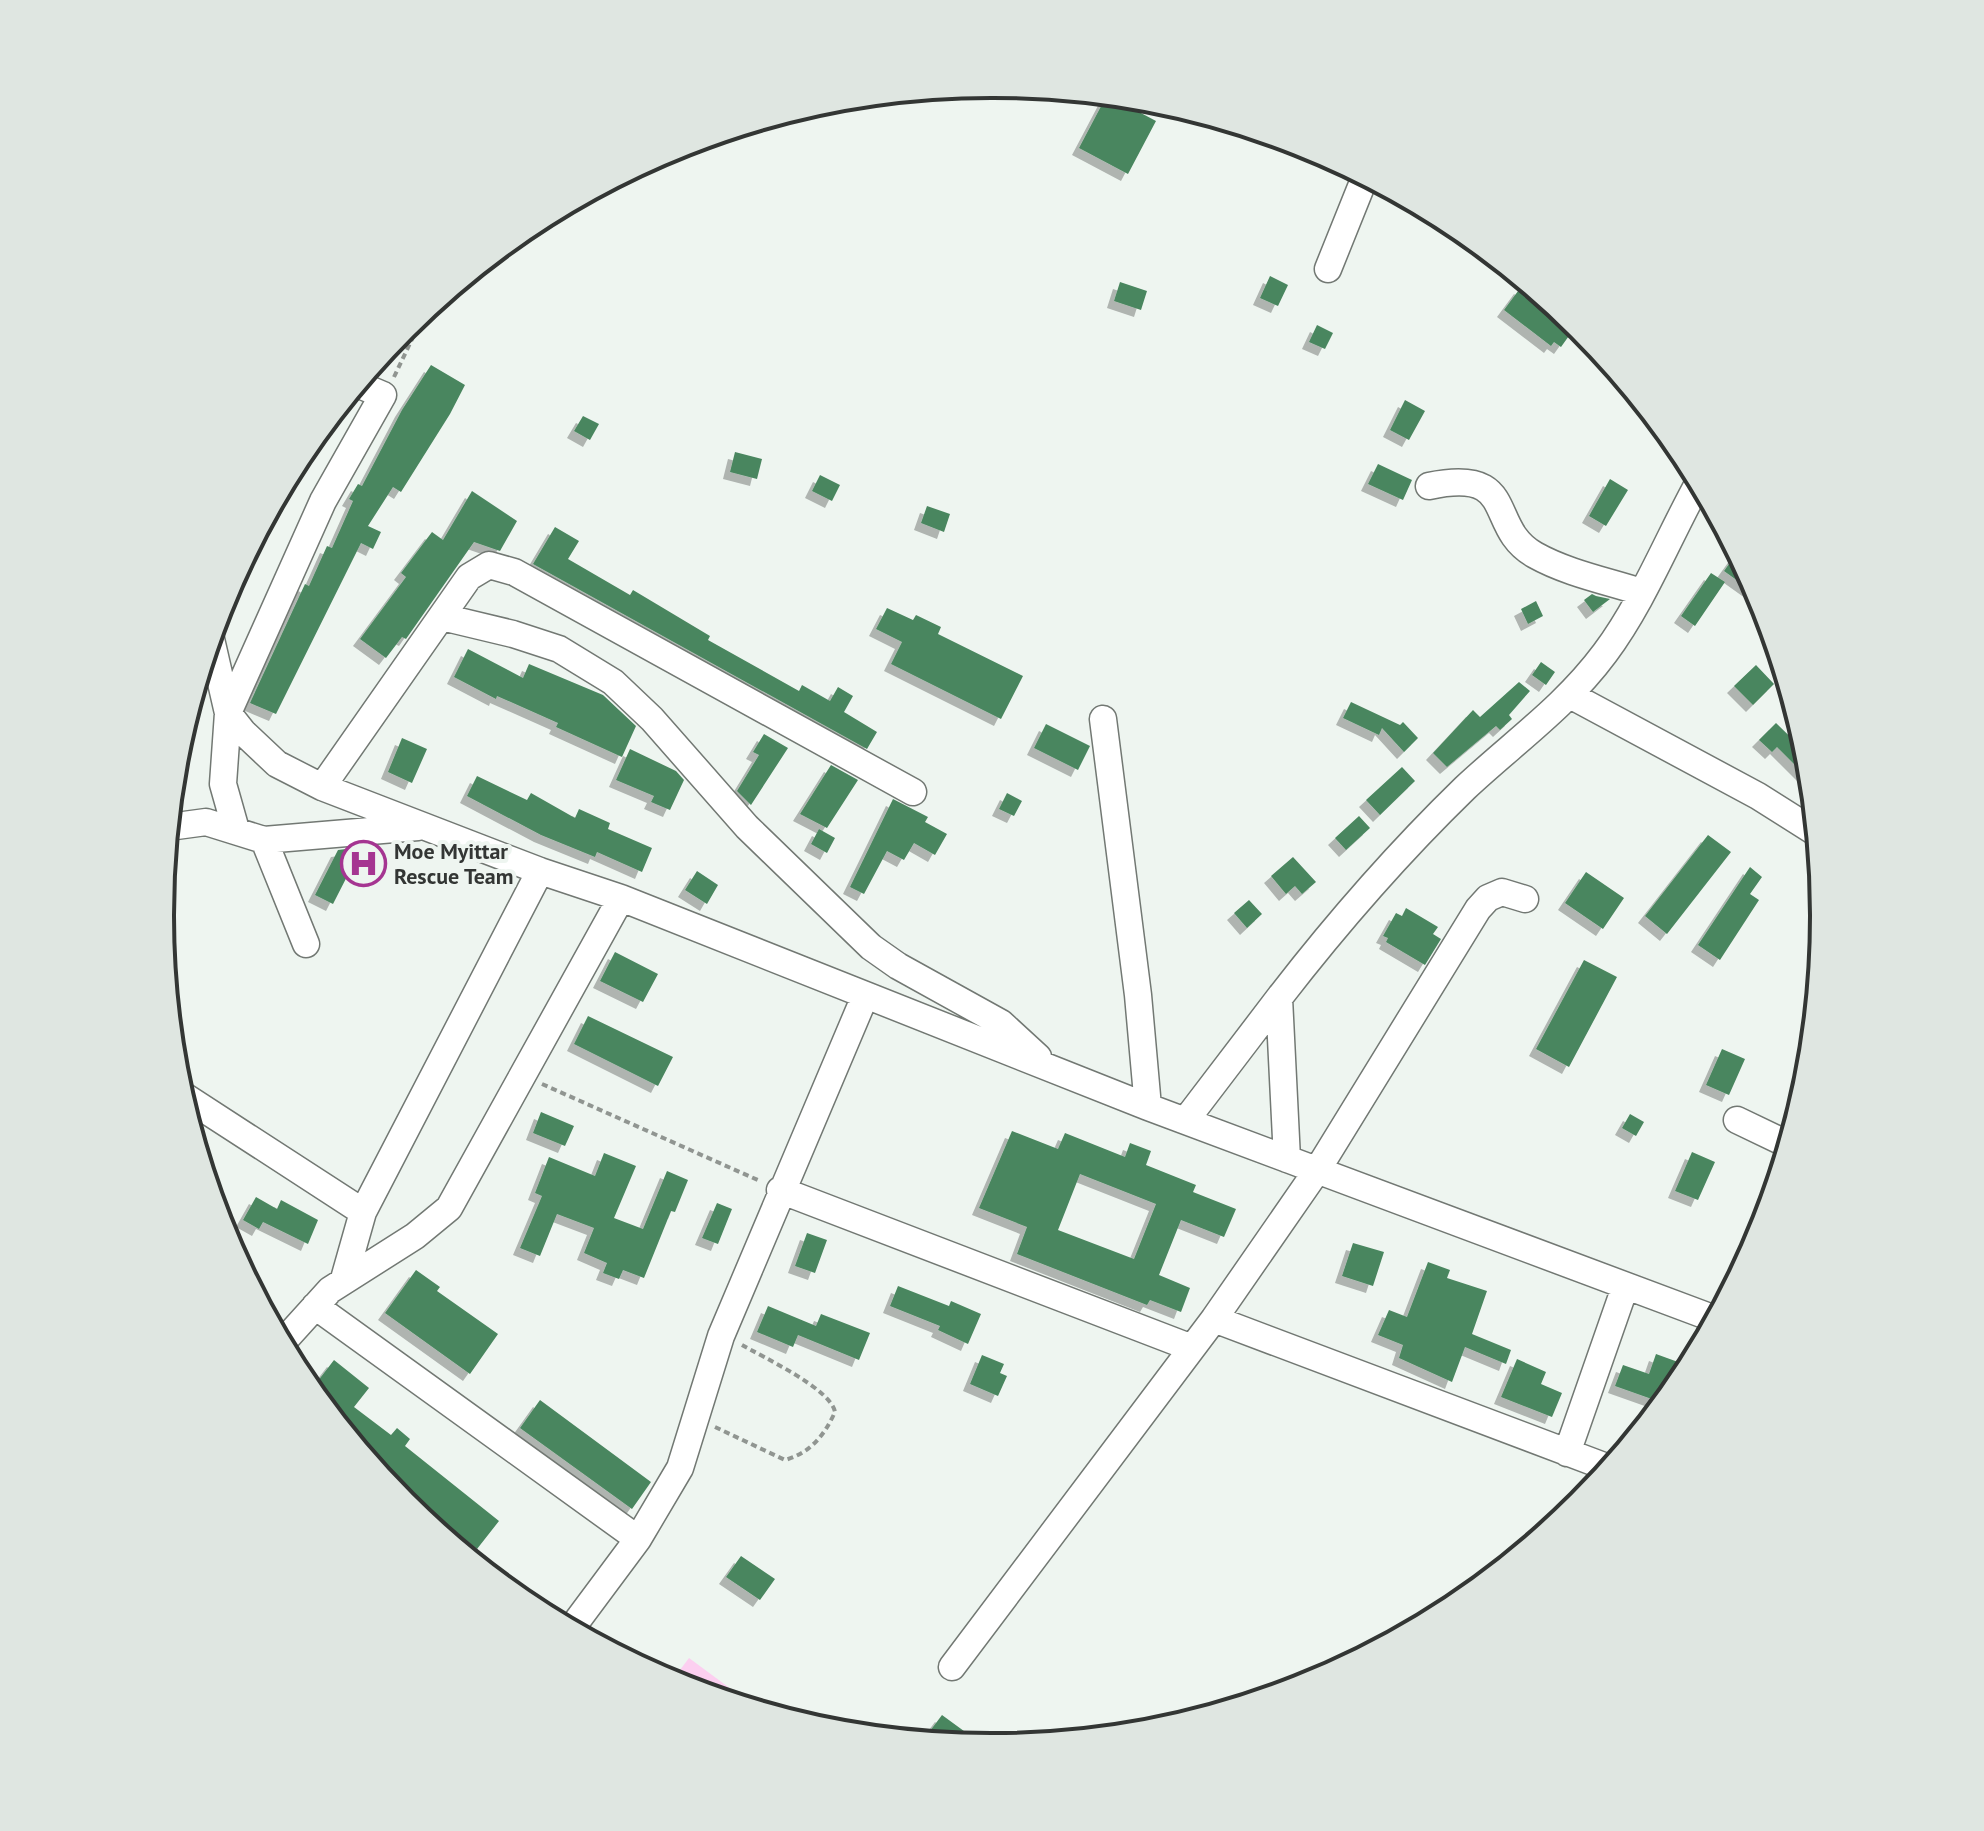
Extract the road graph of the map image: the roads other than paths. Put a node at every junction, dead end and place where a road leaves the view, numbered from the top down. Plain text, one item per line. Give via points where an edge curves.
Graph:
1 (1361, 186) edge
2 (1328, 269) dead end
3 (367, 388) edge
4 (1429, 486) dead end
5 (1692, 495) edge
6 (1641, 592) junction
7 (442, 617) junction
8 (216, 660) edge
9 (1570, 695) junction
10 (228, 713) junction
11 (1103, 719) dead end
12 (322, 787) junction
13 (913, 792) dead end
14 (1805, 825) edge
15 (179, 826) edge
16 (424, 826) junction
17 (236, 830) junction
18 (264, 840) junction
19 (540, 871) junction
20 (621, 898) junction
21 (1525, 899) dead end
22 (306, 944) dead end
23 (865, 996) junction
24 (1279, 998) junction
25 (1046, 1066) junction
26 (197, 1104) edge
27 (1148, 1107) junction
28 (1186, 1120) junction
29 (1737, 1120) dead end
30 (1778, 1140) edge
31 (1287, 1159) junction
32 (1318, 1169) junction
33 (780, 1190) junction
34 (363, 1212) junction
35 (344, 1279) junction
36 (1625, 1287) junction
37 (315, 1306) junction
38 (1705, 1315) edge
39 (1214, 1319) junction
40 (288, 1330) edge
41 (1192, 1348) junction
42 (1567, 1453) junction
43 (1598, 1464) edge
44 (638, 1539) junction
45 (578, 1620) edge
46 (952, 1667) dead end

1 - 2 street
3 - 10 street via 383,395 323,501
4 - 6 street via 1472,482 1494,499 1532,554
5 - 6 street
6 - 9 street via 1619,633
7 - 12 street
7 - 13 street via 475,571 499,566
7 - 25 street via 559,649 613,682 747,827 871,947 1001,1023
8 - 10 street
9 - 14 street
9 - 24 street via 1405,847 1347,910
10 - 12 street via 277,764
10 - 17 street via 223,784
11 - 27 street
12 - 16 street
15 - 17 street via 206,822
16 - 18 street
16 - 19 street
17 - 18 street
18 - 22 street
19 - 20 street
19 - 34 street
20 - 23 street
20 - 35 street via 449,1208 415,1236
21 - 32 street via 1502,892 1478,909
23 - 25 street
23 - 33 street
24 - 28 street
24 - 31 street
25 - 27 street
26 - 34 street
27 - 28 street
28 - 31 street
29 - 30 street
31 - 32 street
32 - 36 street
32 - 39 street
33 - 41 street
33 - 44 street via 721,1336 680,1468
34 - 35 street
35 - 37 street
36 - 38 street
36 - 42 street
37 - 40 street
37 - 44 street
39 - 41 street
39 - 42 street
41 - 46 street
42 - 43 street
44 - 45 street

